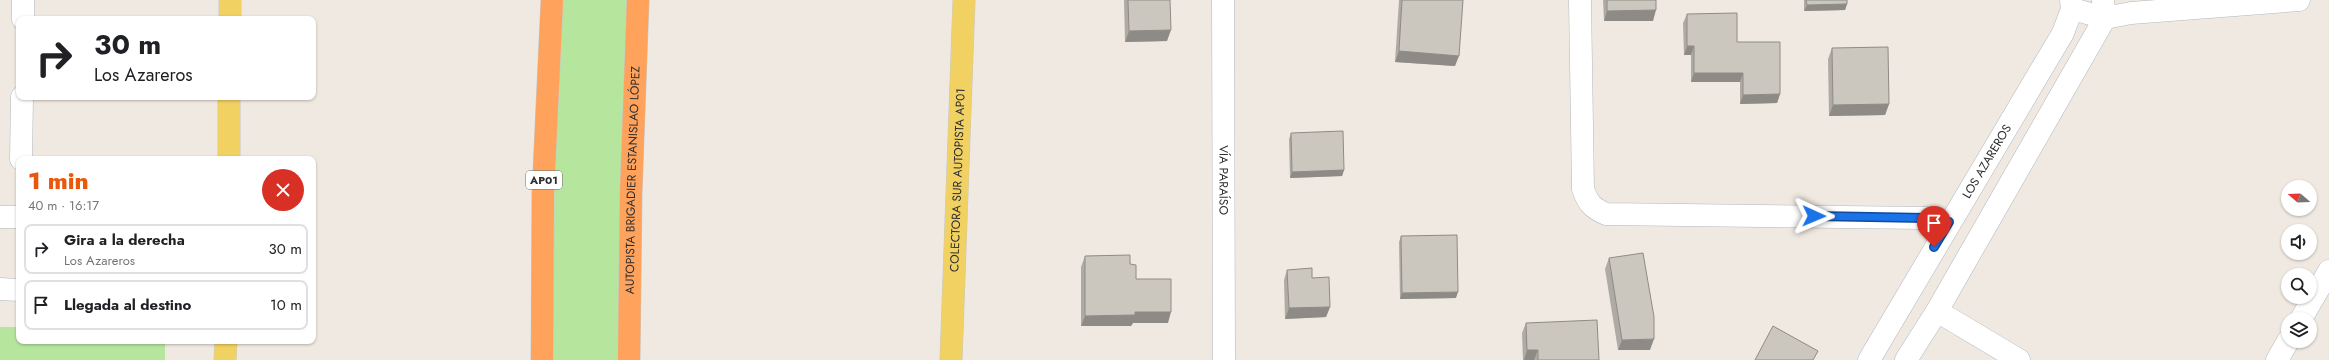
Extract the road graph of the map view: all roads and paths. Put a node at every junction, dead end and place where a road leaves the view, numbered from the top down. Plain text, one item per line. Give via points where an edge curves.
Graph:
1 (23, 0) edge
2 (230, 0) edge
3 (552, 0) edge
4 (638, 0) edge
5 (964, 0) edge
6 (1223, 0) edge
7 (1580, 0) edge
8 (2298, 0) edge
9 (2075, 3) edge
10 (2104, 9) edge
11 (22, 16) edge
12 (230, 16) edge
13 (22, 100) edge
14 (229, 100) edge
15 (21, 156) edge
16 (229, 156) edge
17 (0, 217) edge
18 (16, 217) edge
19 (1949, 222) junction
20 (2329, 271) edge
21 (0, 289) edge
22 (16, 290) edge
23 (1936, 311) junction
24 (2305, 312) edge
25 (1892, 321) junction
26 (1920, 338) junction
27 (226, 344) edge
28 (2284, 348) edge
29 (225, 360) edge
30 (542, 360) edge
31 (629, 360) edge
32 (951, 360) edge
33 (1224, 360) edge
34 (1868, 360) edge
35 (1906, 360) edge
36 (2019, 360) edge
37 (2277, 360) edge

1 - 11 street
2 - 12 main road
3 - 30 highway, AP01 via 543,193
4 - 31 highway, AUTOPISTA BRIGADIER ESTANISLAO LÓPEZ via 631,193
5 - 32 main road, COLECTORA SUR AUTOPISTA AP01
6 - 33 street, VÍA PARAÍSO
7 - 19 street via 1583,189 1589,204 1595,209 1606,214 1926,218
8 - 10 street via 2131,14
9 - 10 street
9 - 19 street, LOS AZAREROS via 2063,33
10 - 23 street
13 - 15 street
14 - 16 main road
17 - 18 street
19 - 25 street, LOS AZAREROS
20 - 24 street
21 - 22 street
23 - 26 street
23 - 36 street
25 - 26 street
25 - 34 street, LOS AZAREROS
26 - 35 street
27 - 29 main road
28 - 37 street

